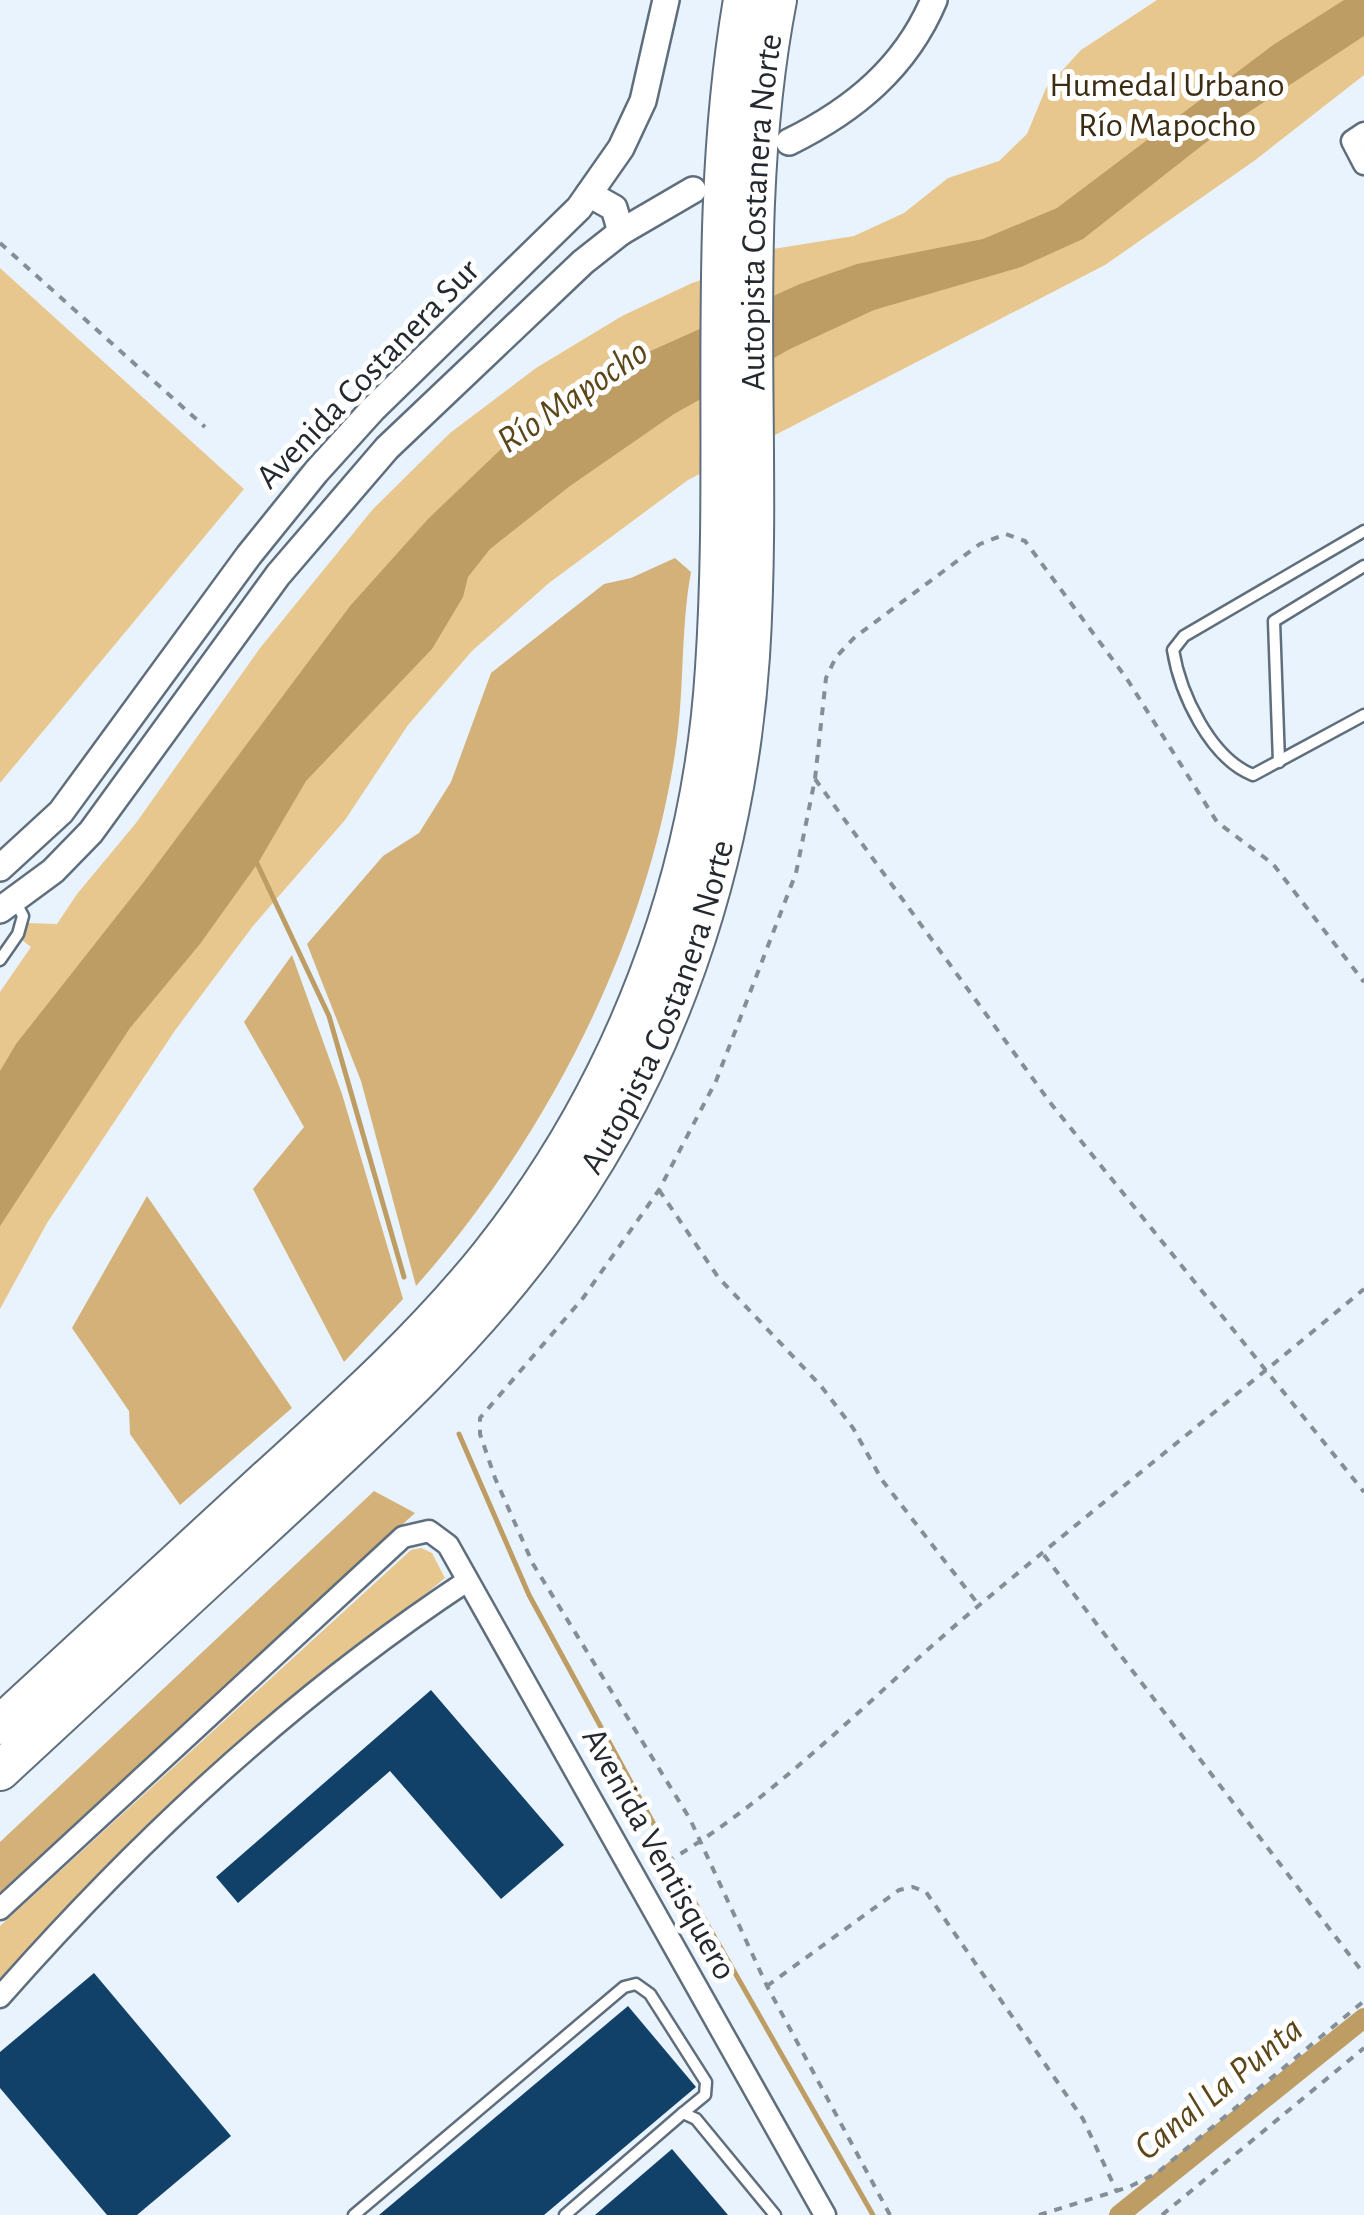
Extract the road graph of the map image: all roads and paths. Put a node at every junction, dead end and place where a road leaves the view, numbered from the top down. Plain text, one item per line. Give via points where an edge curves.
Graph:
1 (666, 0) edge
2 (742, 0) edge
3 (777, 0) edge
4 (934, 0) edge
5 (1358, 137) edge
6 (789, 142) dead end
7 (1364, 164) edge
8 (693, 190) dead end
9 (590, 194) junction
10 (621, 232) junction
11 (0, 243) edge
12 (506, 280) junction
13 (532, 308) junction
14 (205, 428) dead end
15 (1364, 532) edge
16 (1364, 566) edge
17 (1364, 715) edge
18 (1279, 762) junction
19 (816, 778) junction
20 (0, 868) edge
21 (7, 905) edge
22 (0, 960) edge
23 (1364, 982) edge
24 (659, 1190) junction
25 (1364, 1289) edge
26 (1267, 1370) junction
27 (1364, 1492) edge
28 (1044, 1555) junction
29 (467, 1581) junction
30 (978, 1606) junction
31 (0, 1725) edge
32 (0, 1771) edge
33 (702, 1842) junction
34 (636, 1879) junction
35 (0, 1909) edge
36 (1364, 1974) edge
37 (766, 1986) junction
38 (0, 1997) edge
39 (1364, 2001) edge
40 (1364, 2048) edge
41 (682, 2113) junction
42 (1117, 2192) junction
43 (354, 2215) edge
44 (565, 2215) edge
45 (775, 2215) edge
46 (825, 2215) edge
47 (890, 2215) edge
48 (1039, 2215) edge
49 (1162, 2215) edge

1 - 9 street, Avenida Costanera Sur via 643,101
2 - 31 highway, Autopista Costanera Norte via 725,126 718,254 721,513 713,691 684,866 642,993 571,1138 489,1257 400,1355
3 - 32 highway, Autopista Costanera Norte via 755,230 747,697 718,863 638,1080 543,1238 461,1340
4 - 6 street via 908,50 877,84
5 - 7 street
8 - 10 street, Avenida Costanera Sur
9 - 10 street via 614,208
9 - 12 street, Avenida Costanera Sur
10 - 13 street, Avenida Costanera Sur
11 - 14 path
12 - 13 street via 513,298
12 - 20 street, Avenida Costanera Sur via 316,472 70,799
13 - 21 street, Avenida Costanera Sur via 352,486 278,575 91,832 54,871
15 - 18 lane via 1184,636 1173,650 1178,681 1224,756 1252,775
16 - 18 lane via 1274,621
17 - 18 lane
19 - 23 path via 826,678 844,646 980,544 999,535 1019,537 1127,678 1218,822 1272,864
19 - 24 path via 796,873 750,1001
19 - 26 path via 1052,1105
21 - 22 lane via 22,916
24 - 30 path via 718,1278 821,1386
24 - 33 path via 584,1298 478,1426 513,1522 552,1598
25 - 26 path
26 - 27 path
26 - 28 path
28 - 30 path
28 - 36 path
29 - 34 street, Avenida Ventisquero
29 - 35 street, Avenida Ventisquero via 448,1544 429,1531 403,1537
29 - 38 street via 346,1664 199,1790
30 - 33 path
33 - 34 path
33 - 37 path
34 - 46 street, Avenida Ventisquero
37 - 42 path via 893,1893 912,1887 926,1892 1082,2119
37 - 47 path
39 - 42 path via 1173,2162
40 - 49 path
41 - 43 lane via 704,2095 706,2082 650,1994 636,1984 624,1987
41 - 44 lane
41 - 45 lane via 696,2119
42 - 48 path

